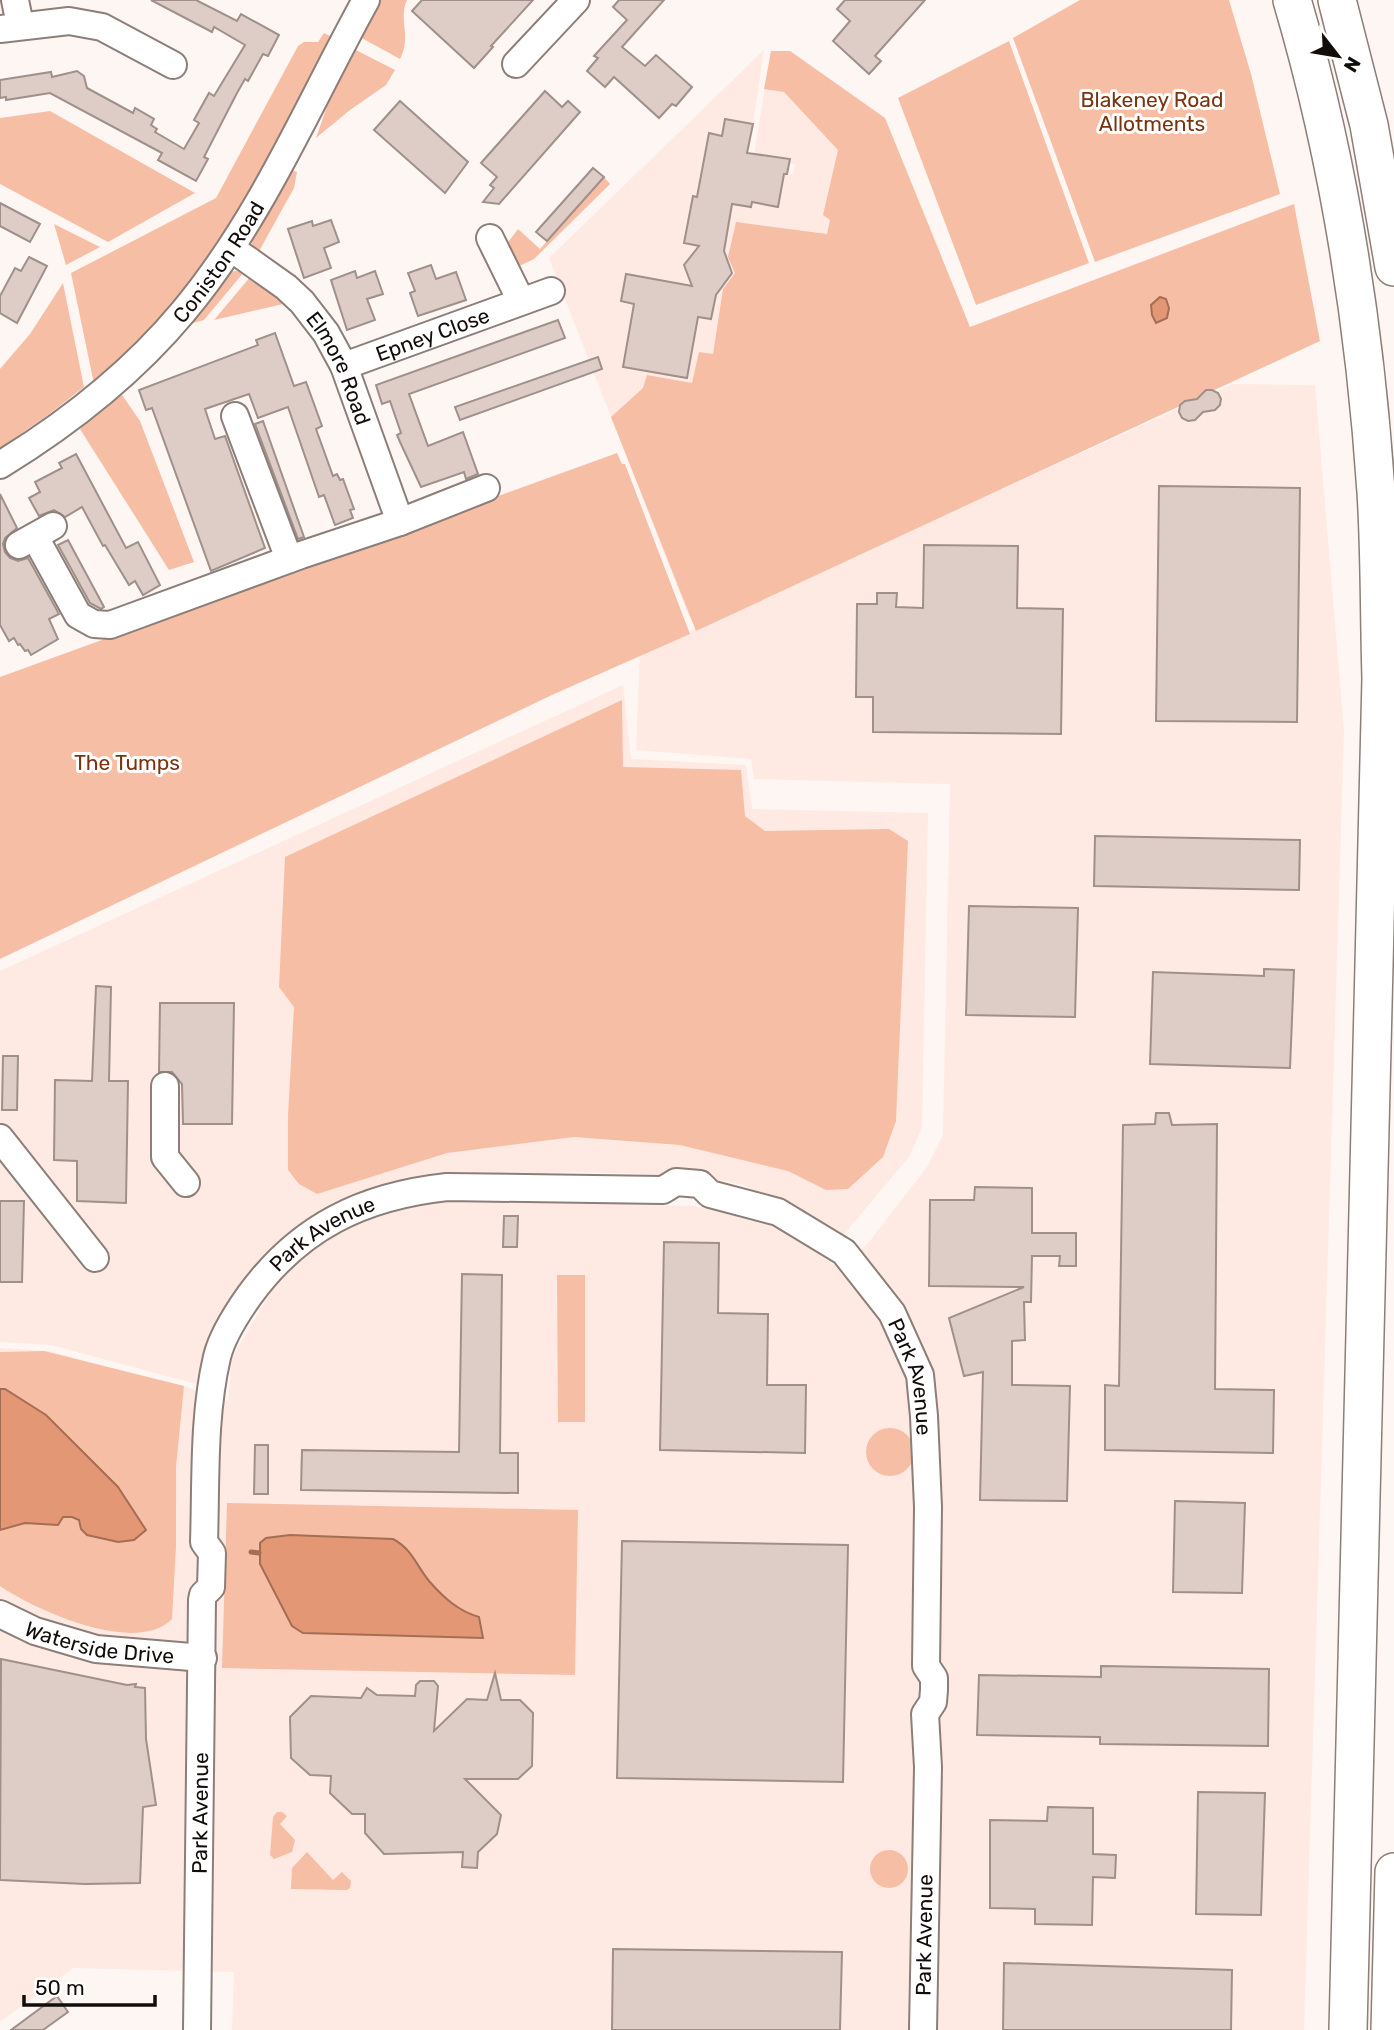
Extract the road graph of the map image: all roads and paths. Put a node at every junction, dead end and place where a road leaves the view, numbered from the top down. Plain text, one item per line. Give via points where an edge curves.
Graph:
1 (366, 0) edge
2 (576, 0) edge
3 (1292, 0) edge
4 (1336, 0) edge
5 (12, 18) edge
6 (516, 64) dead end
7 (173, 65) dead end
8 (490, 238) dead end
9 (230, 248) junction
10 (1394, 267) edge
11 (551, 291) dead end
12 (521, 301) junction
13 (344, 366) junction
14 (234, 417) dead end
15 (0, 465) edge
16 (486, 488) dead end
17 (400, 522) junction
18 (35, 536) dead end
19 (289, 559) junction
20 (165, 1086) dead end
21 (0, 1138) edge
22 (186, 1183) dead end
23 (94, 1258) dead end
24 (0, 1614) edge
25 (202, 1658) junction
26 (1394, 1872) edge
27 (197, 2030) edge
28 (923, 2030) edge
29 (1348, 2030) edge
30 (1390, 2030) edge

1 - 9 street, Coniston Road
2 - 6 street
3 - 29 highway via 1327,134 1362,329 1376,493 1381,678
4 - 10 highway via 1369,125
5 - 7 street via 102,27
8 - 12 street
9 - 13 street, Elmore Road via 302,302
9 - 15 street, Coniston Road via 165,333 68,419
11 - 12 street, Epney Close
12 - 13 street, Epney Close
13 - 17 street, Elmore Road
14 - 19 street
16 - 17 street
17 - 19 street
18 - 19 street via 78,615 93,624 110,625
20 - 22 street via 165,1157
21 - 23 street
24 - 25 street, Waterside Drive via 35,1631 96,1649
25 - 27 street, Park Avenue
25 - 28 street, Park Avenue via 202,1595 211,1587 212,1553 204,1542 207,1433 218,1355 239,1311 263,1277 308,1234 342,1214 411,1191 447,1187 663,1190 676,1182 700,1184 710,1194 778,1212 844,1252 892,1313 920,1375 928,1498 926,1666 916,1677 915,1702 925,1714 928,1767
26 - 30 highway

